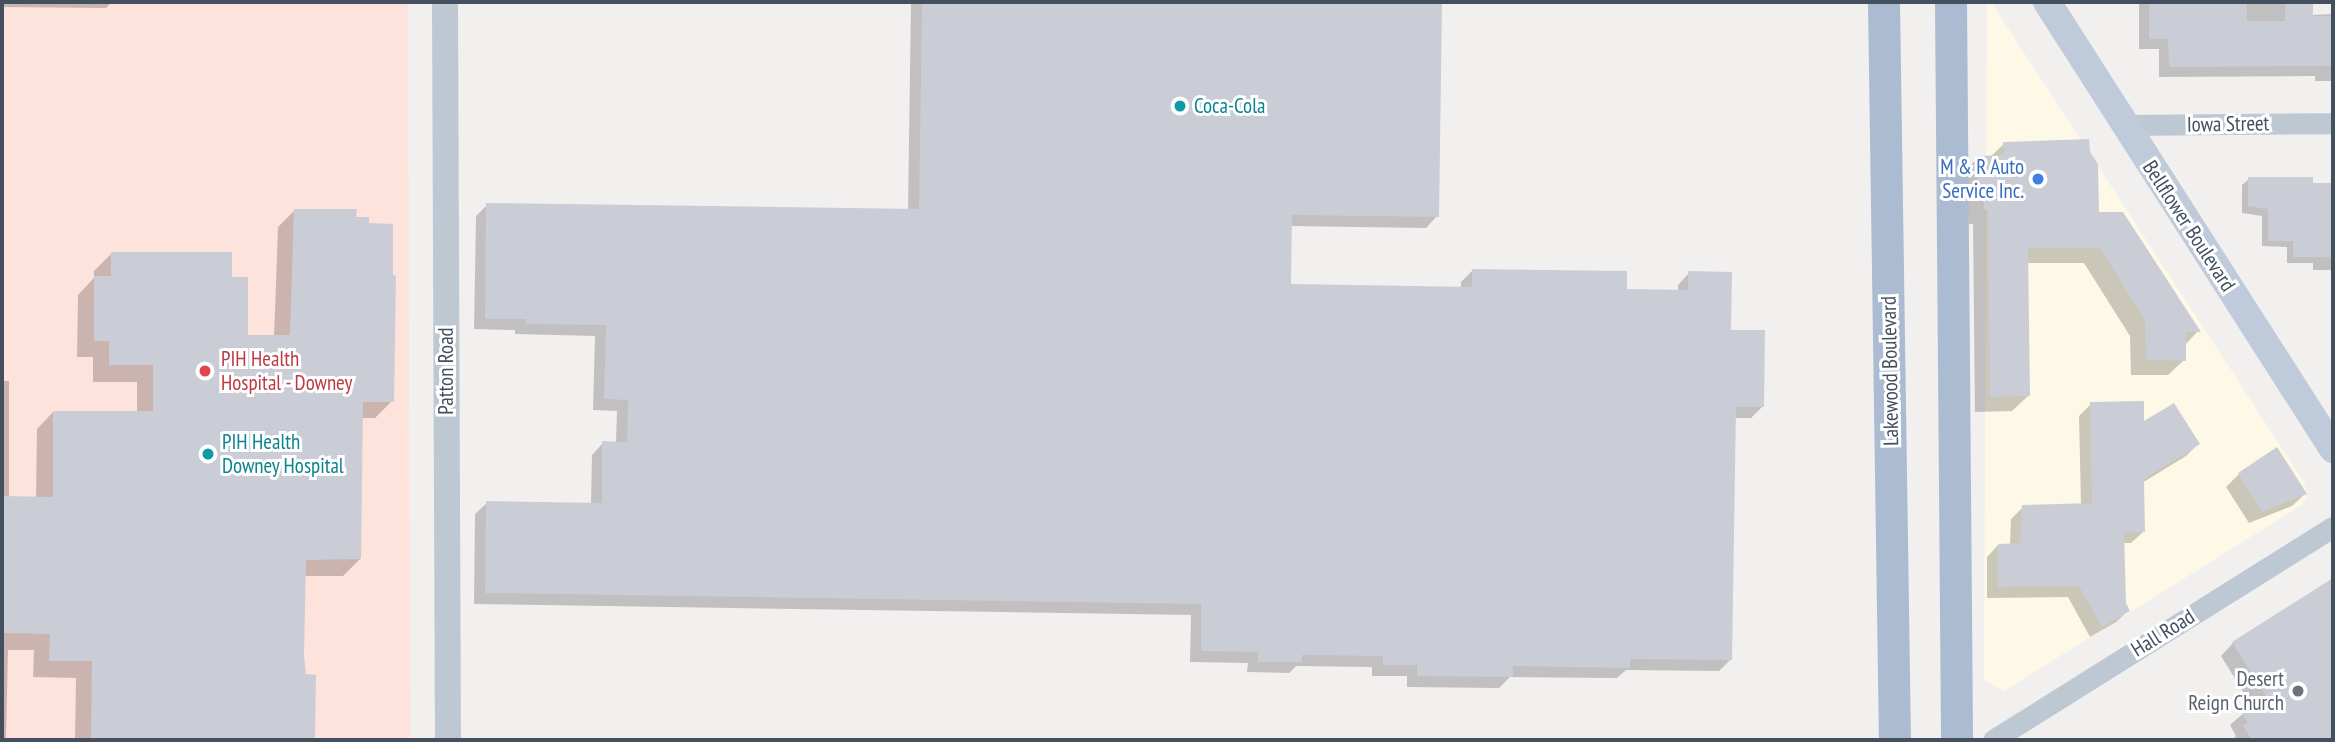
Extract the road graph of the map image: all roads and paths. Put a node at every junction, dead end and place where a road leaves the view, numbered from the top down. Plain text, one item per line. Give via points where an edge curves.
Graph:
1 (445, 2) edge
2 (1884, 2) edge
3 (1951, 2) edge
4 (2047, 2) edge
5 (2333, 123) edge
6 (2123, 125) junction
7 (2333, 449) edge
8 (2333, 527) edge
9 (448, 740) edge
10 (1895, 740) edge
11 (1957, 740) edge
12 (1993, 740) edge

1 - 9 street, Patton Road
2 - 10 main road, Lakewood Boulevard
3 - 11 main road
4 - 6 main road, Bellflower Boulevard
5 - 6 street, Iowa Street
6 - 7 main road, Bellflower Boulevard
8 - 12 street, Hall Road

